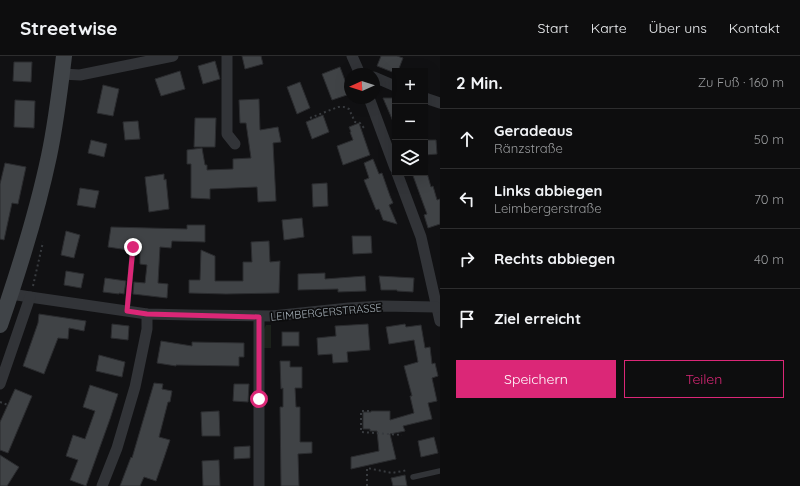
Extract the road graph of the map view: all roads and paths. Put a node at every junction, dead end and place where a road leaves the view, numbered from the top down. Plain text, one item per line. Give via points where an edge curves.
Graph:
1 (64, 56) edge
2 (173, 56) edge
3 (227, 56) edge
4 (352, 56) edge
5 (357, 68) edge
6 (62, 74) junction
7 (380, 80) edge
8 (392, 85) edge
9 (428, 99) edge
10 (440, 103) edge
11 (371, 104) edge
12 (310, 118) dead end
13 (364, 128) dead end
14 (235, 144) dead end
15 (392, 160) edge
16 (398, 176) edge
17 (44, 238) dead end
18 (133, 247) dead end
19 (10, 294) junction
20 (30, 297) junction
21 (436, 307) junction
22 (127, 311) junction
23 (147, 314) junction
24 (259, 317) junction
25 (440, 321) edge
26 (0, 325) edge
27 (0, 384) edge
28 (0, 402) edge
29 (8, 405) dead end
30 (369, 411) dead end
31 (402, 435) dead end
32 (411, 469) dead end
33 (440, 471) edge
34 (413, 477) dead end
35 (102, 486) edge
36 (259, 486) edge
37 (367, 486) edge

1 - 6 main road
2 - 6 street via 80,75
3 - 14 street via 227,134
4 - 5 street
6 - 19 main road via 50,154 32,225
7 - 8 street
9 - 10 street
11 - 15 street
12 - 13 path via 344,107 349,109 355,122 360,122
16 - 21 street via 421,237
17 - 20 path
18 - 22 lane
19 - 20 street, LEIMBERGERSTRASSE
19 - 26 main road
20 - 22 street, LEIMBERGERSTRASSE
20 - 27 street
21 - 24 street, LEIMBERGERSTRASSE via 382,306
21 - 25 street
22 - 23 street, LEIMBERGERSTRASSE
23 - 24 street, LEIMBERGERSTRASSE
23 - 35 street via 147,329 135,387 117,448
24 - 36 street
28 - 29 path
30 - 31 path via 361,411 361,432
32 - 37 path via 392,473 367,468
33 - 34 lane

